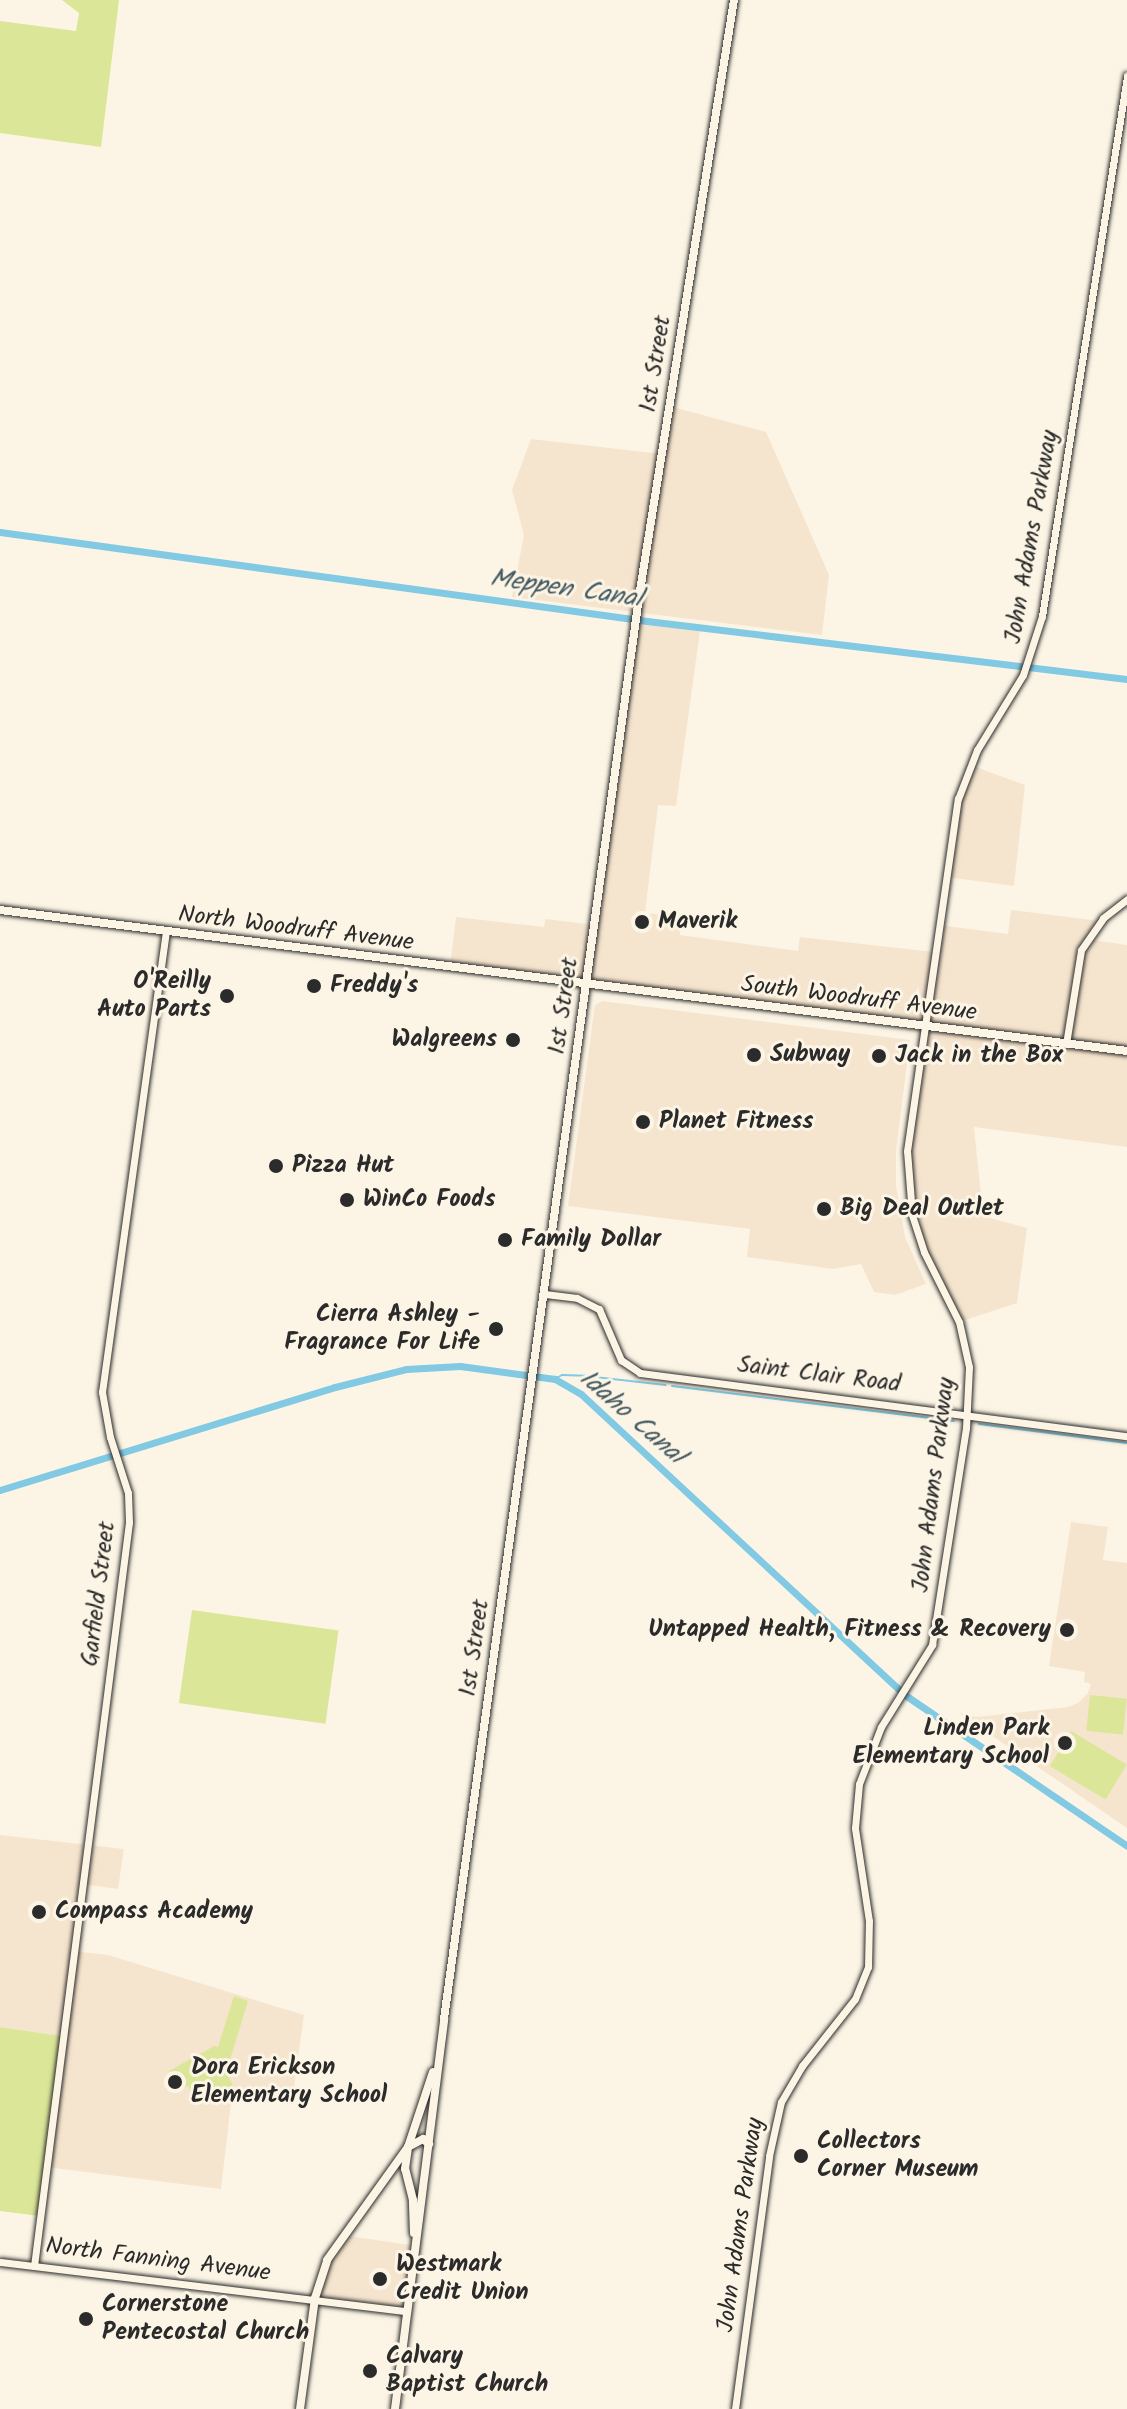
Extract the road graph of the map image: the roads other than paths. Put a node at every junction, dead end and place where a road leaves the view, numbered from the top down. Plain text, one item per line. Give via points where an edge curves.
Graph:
1 (734, 0) edge
2 (1127, 76) edge
3 (1127, 899) edge
4 (0, 910) edge
5 (166, 932) junction
6 (587, 985) junction
7 (924, 1028) junction
8 (1066, 1044) junction
9 (1127, 1051) edge
10 (545, 1294) junction
11 (968, 1414) junction
12 (1127, 1436) edge
13 (444, 2019) junction
14 (429, 2144) junction
15 (408, 2147) junction
16 (414, 2245) junction
17 (0, 2262) edge
18 (34, 2266) junction
19 (315, 2298) junction
20 (407, 2311) junction
21 (300, 2409) edge
22 (395, 2409) edge
23 (735, 2409) edge

1 - 6 main road, 1st Street via 636,618
2 - 7 street, John Adams Parkway via 1048,582 1025,671 982,741 960,790
3 - 8 street via 1100,921 1081,950
4 - 5 main road, North Woodruff Avenue
5 - 6 main road, North Woodruff Avenue
5 - 18 street, Garfield Street via 103,1380 103,1410 128,1493 129,1522
6 - 7 main road, South Woodruff Avenue
6 - 10 main road, 1st Street
7 - 8 main road, South Woodruff Avenue
7 - 11 street, John Adams Parkway via 907,1151 908,1196 924,1252 965,1342
8 - 9 main road, South Woodruff Avenue
10 - 11 street, Saint Clair Road via 577,1298 599,1309 621,1360 640,1373
10 - 13 main road, 1st Street
11 - 12 street, Saint Clair Road
11 - 23 street, John Adams Parkway via 932,1645 869,1752 856,1802 857,1857 871,1940 868,1967 855,1999 781,2102
13 - 14 main road, 1st Street
13 - 15 main road, 1st Street via 429,2090
14 - 15 main road via 423,2139
14 - 16 main road, 1st Street
15 - 16 main road, 1st Street via 405,2169 413,2200
15 - 19 main road via 335,2245
16 - 20 main road, 1st Street
17 - 18 street, North Fanning Avenue
18 - 19 street, North Fanning Avenue
19 - 20 street, North Fanning Avenue
19 - 21 main road
20 - 22 main road, 1st Street

